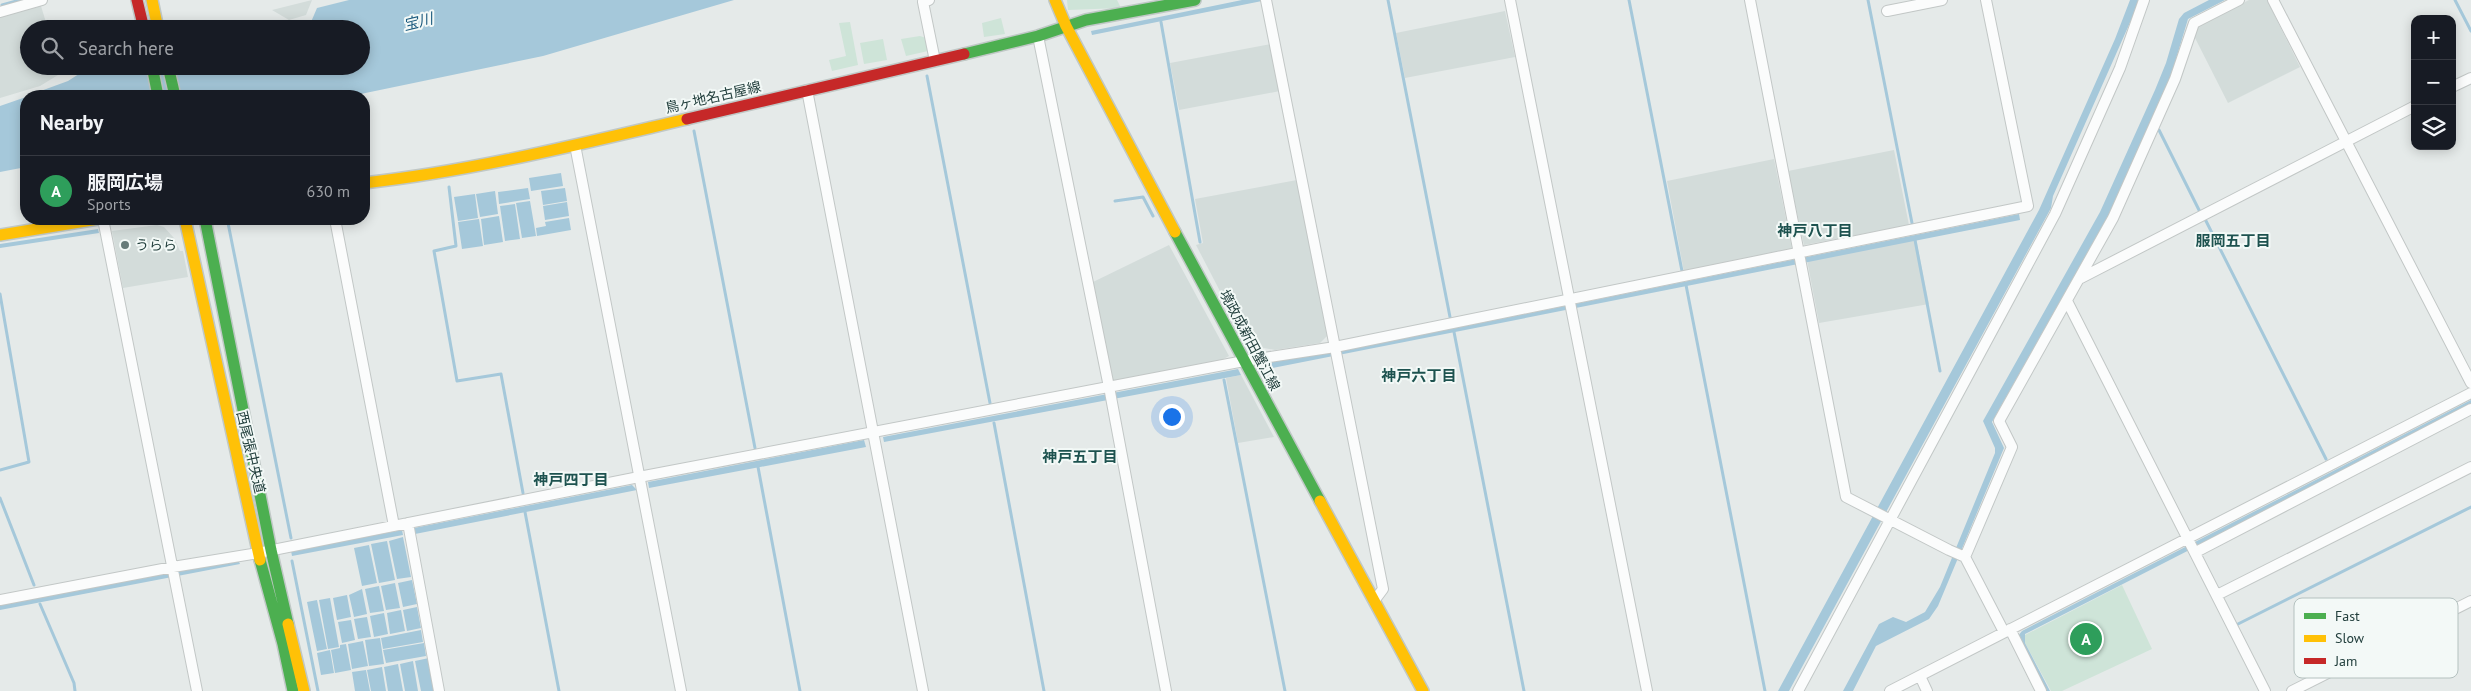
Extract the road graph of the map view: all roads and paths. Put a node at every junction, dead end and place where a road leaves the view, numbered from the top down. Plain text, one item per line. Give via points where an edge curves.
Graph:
1 (42, 0) edge
2 (137, 0) edge
3 (152, 0) edge
4 (929, 0) edge
5 (1055, 0) edge
6 (1195, 0) edge
7 (1510, 0) edge
8 (1750, 0) edge
9 (1942, 0) edge
10 (1986, 0) edge
11 (2144, 0) edge
12 (2239, 0) edge
13 (2272, 0) edge
14 (1266, 1) edge
15 (1887, 11) dead end
16 (0, 12) edge
17 (142, 20) edge
18 (156, 20) edge
19 (1066, 26) junction
20 (1038, 36) junction
21 (935, 61) junction
22 (154, 75) edge
23 (170, 75) edge
24 (2471, 78) edge
25 (2456, 85) edge
26 (157, 90) edge
27 (174, 90) edge
28 (807, 90) junction
29 (2411, 108) edge
30 (2346, 142) junction
31 (575, 145) junction
32 (370, 182) edge
33 (61, 225) edge
34 (104, 225) edge
35 (186, 225) edge
36 (206, 225) edge
37 (336, 225) edge
38 (0, 235) edge
39 (1800, 257) junction
40 (2080, 278) junction
41 (2067, 301) junction
42 (1571, 304) junction
43 (1336, 351) junction
44 (1244, 361) junction
45 (2471, 383) edge
46 (2471, 393) edge
47 (1111, 394) junction
48 (2471, 409) edge
49 (873, 434) junction
50 (2471, 467) edge
51 (639, 477) junction
52 (1887, 519) junction
53 (408, 523) junction
54 (394, 526) junction
55 (2189, 538) junction
56 (271, 550) junction
57 (2196, 552) junction
58 (258, 553) junction
59 (1960, 555) junction
60 (174, 571) junction
61 (2217, 595) junction
62 (0, 600) edge
63 (1374, 601) junction
64 (2471, 601) edge
65 (2458, 608) edge
66 (2007, 631) junction
67 (1920, 676) junction
68 (2318, 678) edge
69 (197, 691) edge
70 (293, 691) edge
71 (304, 691) edge
72 (439, 691) edge
73 (681, 691) edge
74 (923, 691) edge
75 (1166, 691) edge
76 (1423, 691) edge
77 (1647, 691) edge
78 (1798, 691) edge
79 (1890, 691) edge
80 (1927, 691) edge
81 (2041, 691) edge
82 (2265, 691) edge
83 (2292, 691) edge

1 - 16 street
2 - 17 main road
3 - 18 main road
4 - 21 street via 923,2
5 - 19 main road, 境政成新田蟹江線
6 - 19 main road, 鳥ヶ地名古屋線
7 - 42 street
8 - 39 street
9 - 15 street
10 - 39 street via 2028,206
11 - 52 street via 2120,68 2054,214
12 - 40 street via 2194,23 2175,79 2113,218
13 - 30 street
14 - 43 street
19 - 20 main road, 鳥ヶ地名古屋線
19 - 44 main road, 境政成新田蟹江線
20 - 21 main road, 鳥ヶ地名古屋線
20 - 47 street
21 - 28 main road, 鳥ヶ地名古屋線
22 - 26 main road
23 - 27 main road
24 - 25 street
28 - 31 main road, 鳥ヶ地名古屋線
28 - 49 street
29 - 30 street
30 - 40 street
30 - 45 street
31 - 32 main road, 鳥ヶ地名古屋線
31 - 51 street
33 - 38 main road
34 - 60 street
35 - 58 main road, 西尾張中央道
36 - 56 main road, 西尾張中央道
37 - 54 street
39 - 42 street
39 - 52 street via 1846,497
40 - 41 street
41 - 55 street
41 - 59 street via 1999,421 2012,447
42 - 43 street
42 - 77 street
43 - 44 street
43 - 63 street via 1383,589
44 - 47 street
44 - 63 main road, 境政成新田蟹江線
46 - 55 street
47 - 49 street
47 - 75 street
48 - 57 street
49 - 51 street
49 - 74 street
50 - 61 street
51 - 53 street
51 - 73 street
52 - 59 street
52 - 78 street
53 - 54 street
53 - 72 street
54 - 56 street
55 - 57 street
55 - 66 street
56 - 58 street
56 - 71 main road, 西尾張中央道
57 - 61 street
58 - 60 street
58 - 70 main road, 西尾張中央道
59 - 66 street
60 - 62 street
60 - 69 street
61 - 82 street
63 - 76 main road, 境政成新田蟹江線
64 - 65 street
66 - 67 street
66 - 81 street
67 - 79 street
67 - 80 street
68 - 83 street

